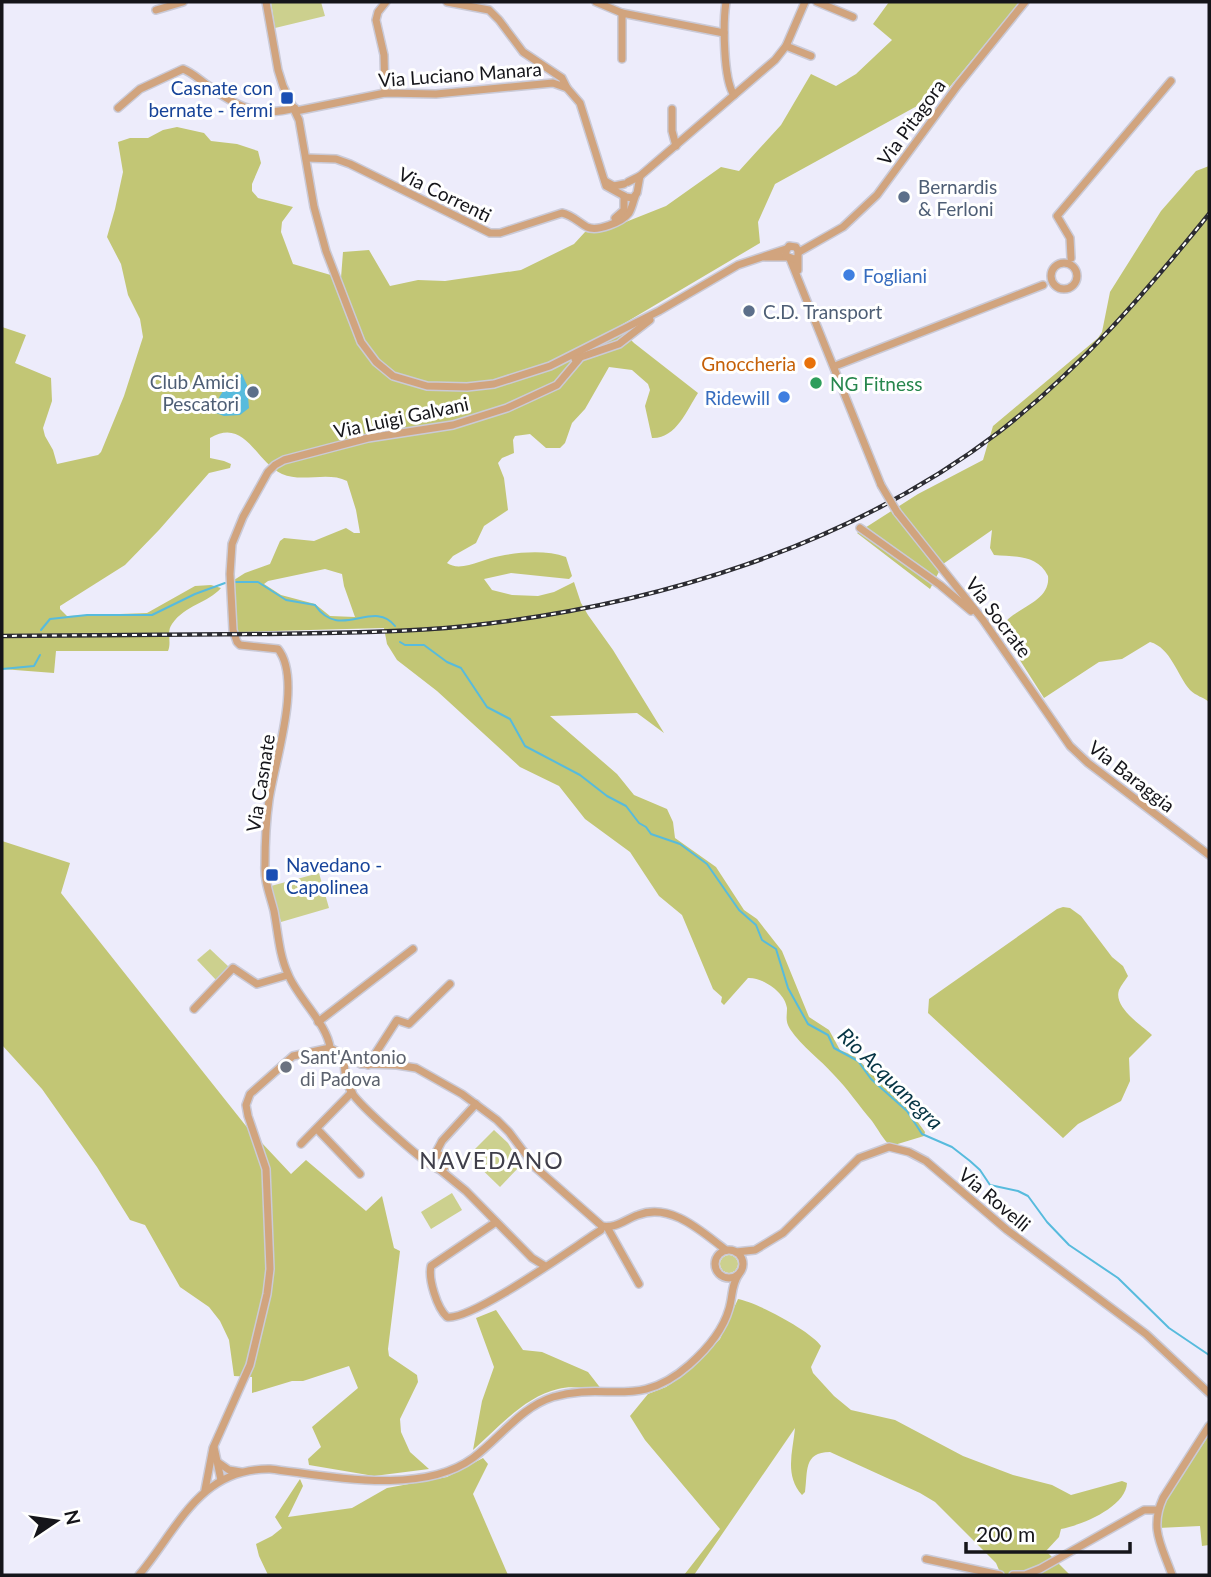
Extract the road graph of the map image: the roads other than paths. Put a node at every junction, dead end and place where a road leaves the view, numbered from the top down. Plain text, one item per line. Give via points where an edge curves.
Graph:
1 (183, 2) edge
2 (266, 2) edge
3 (386, 2) edge
4 (447, 2) edge
5 (596, 2) edge
6 (726, 2) edge
7 (805, 2) edge
8 (817, 2) edge
9 (1025, 2) edge
10 (611, 5) edge
11 (489, 6) edge
12 (156, 10) dead end
13 (622, 13) junction
14 (853, 17) dead end
15 (724, 33) junction
16 (786, 46) junction
17 (811, 56) dead end
18 (622, 59) dead end
19 (1171, 81) dead end
20 (567, 88) junction
21 (385, 93) junction
22 (734, 96) junction
23 (118, 108) dead end
24 (295, 109) junction
25 (673, 109) dead end
26 (676, 146) junction
27 (306, 158) junction
28 (640, 176) junction
29 (604, 181) junction
30 (626, 183) junction
31 (637, 186) junction
32 (623, 195) junction
33 (635, 197) junction
34 (609, 223) junction
35 (793, 253) junction
36 (1071, 258) junction
37 (1061, 263) junction
38 (1074, 268) junction
39 (1051, 276) junction
40 (1043, 285) junction
41 (1055, 285) junction
42 (659, 311) junction
43 (618, 333) junction
44 (610, 337) junction
45 (624, 341) junction
46 (613, 347) junction
47 (579, 359) junction
48 (561, 362) junction
49 (835, 366) junction
50 (860, 528) dead end
51 (230, 588) joint
52 (983, 620) junction
53 (1070, 746) joint
54 (1209, 855) edge
55 (413, 948) dead end
56 (288, 975) junction
57 (450, 984) dead end
58 (194, 1009) dead end
59 (318, 1022) junction
60 (330, 1048) junction
61 (345, 1056) junction
62 (368, 1065) junction
63 (352, 1092) junction
64 (476, 1104) junction
65 (317, 1129) junction
66 (301, 1144) dead end
67 (440, 1164) junction
68 (360, 1174) dead end
69 (496, 1222) junction
70 (605, 1227) junction
71 (710, 1238) junction
72 (726, 1250) junction
73 (755, 1250) junction
74 (736, 1252) junction
75 (716, 1258) junction
76 (545, 1266) junction
77 (741, 1270) junction
78 (721, 1276) junction
79 (639, 1284) dead end
80 (731, 1299) junction
81 (1209, 1393) edge
82 (1209, 1426) edge
83 (215, 1444) junction
84 (219, 1463) junction
85 (209, 1469) junction
86 (242, 1472) junction
87 (221, 1480) junction
88 (205, 1490) junction
89 (1158, 1510) junction
90 (926, 1559) dead end
91 (139, 1575) edge
92 (1000, 1575) edge
93 (1013, 1575) edge
94 (1172, 1575) edge

1 - 12 street
2 - 24 street via 278,70
3 - 21 street via 376,20 384,55
4 - 11 street
5 - 10 street
6 - 15 street
7 - 16 street
8 - 14 street
9 - 35 street, Via Pitagora via 877,195 843,227
10 - 13 street
11 - 20 street via 523,52 562,78
13 - 15 street
13 - 18 street
15 - 22 street
16 - 17 street
16 - 22 street
19 - 36 street via 1057,216 1070,238
20 - 21 street, Via Luciano Manara via 546,83 436,94
20 - 29 street, Via Luciano Manara via 580,103
21 - 24 street, Via Luciano Manara
22 - 26 street
23 - 24 street, Via Luciano Manara via 140,89 183,69 235,105 269,111
24 - 27 street
25 - 26 street
26 - 28 street
27 - 34 street, Via Correnti via 350,164 490,233 562,213 592,229
27 - 48 street via 326,251 355,330 383,369 416,384 459,388 494,384
28 - 30 street
28 - 31 street
29 - 30 street via 614,186
29 - 32 street
30 - 31 street
30 - 32 street
31 - 33 street
32 - 33 street
32 - 34 street via 624,210
33 - 34 street via 628,214
35 - 42 street, Via Pitagora via 738,265
35 - 49 street
36 - 37 street
36 - 38 street
37 - 38 street
37 - 39 street
38 - 41 street via 1074,284 1065,289
39 - 40 street
39 - 41 street
40 - 41 street
40 - 49 street
42 - 43 street, Via Pitagora
42 - 45 street, Via Pitagora
43 - 44 street, Via Pitagora
43 - 45 street
44 - 46 street
44 - 48 street, Via Pitagora
45 - 46 street, Via Pitagora
46 - 47 street, Via Pitagora
47 - 48 street, Via Pitagora
47 - 51 street, Via Luigi Galvani via 557,386 507,408 453,425 368,438 284,460 268,472 243,517 232,544
49 - 52 street, Via Socrate, bridge via 881,485 897,512
50 - 52 street
51 - 56 street, Via Casnate via 237,642 278,649 284,659 288,697 269,801 265,867
52 - 53 street, Via Socrate
53 - 54 street, Via Baraggia
55 - 59 street
56 - 58 street via 257,984 233,968
56 - 59 street, Via Casnate
57 - 62 street via 409,1024 397,1020
59 - 60 street, Via Casnate
60 - 61 street
60 - 83 street via 293,1056 250,1094 246,1105 266,1169 270,1269 250,1365
61 - 62 street
61 - 63 street via 344,1070
62 - 64 street via 416,1069
63 - 65 street
63 - 67 street via 421,1158
64 - 67 street via 447,1135
64 - 70 street via 509,1132 536,1168
65 - 66 street
65 - 68 street
67 - 69 street
69 - 76 street
69 - 76 street via 429,1269 441,1311 447,1317 456,1318 503,1294
70 - 71 street via 660,1212 680,1218
70 - 76 street
70 - 79 street
71 - 72 street
71 - 75 street
72 - 74 street
72 - 75 street
73 - 74 street, Via Rovelli
73 - 77 street, Via Rovelli
73 - 81 street, Via Rovelli via 783,1233 859,1157 889,1147 909,1152 1146,1334
74 - 77 street
75 - 78 street via 715,1268
77 - 78 street via 731,1278
77 - 80 street, Via Rovelli
78 - 80 street
80 - 86 street, Via Rovelli via 727,1316 708,1345 665,1383 636,1392 552,1398 528,1409 481,1452 430,1476 381,1480 270,1469
82 - 89 street
83 - 84 street
83 - 85 street
84 - 86 street
84 - 87 street
85 - 87 street
85 - 88 street
86 - 87 street
87 - 88 street
88 - 91 street
89 - 93 street via 1144,1510 1040,1569
89 - 94 street via 1156,1529
90 - 92 street

